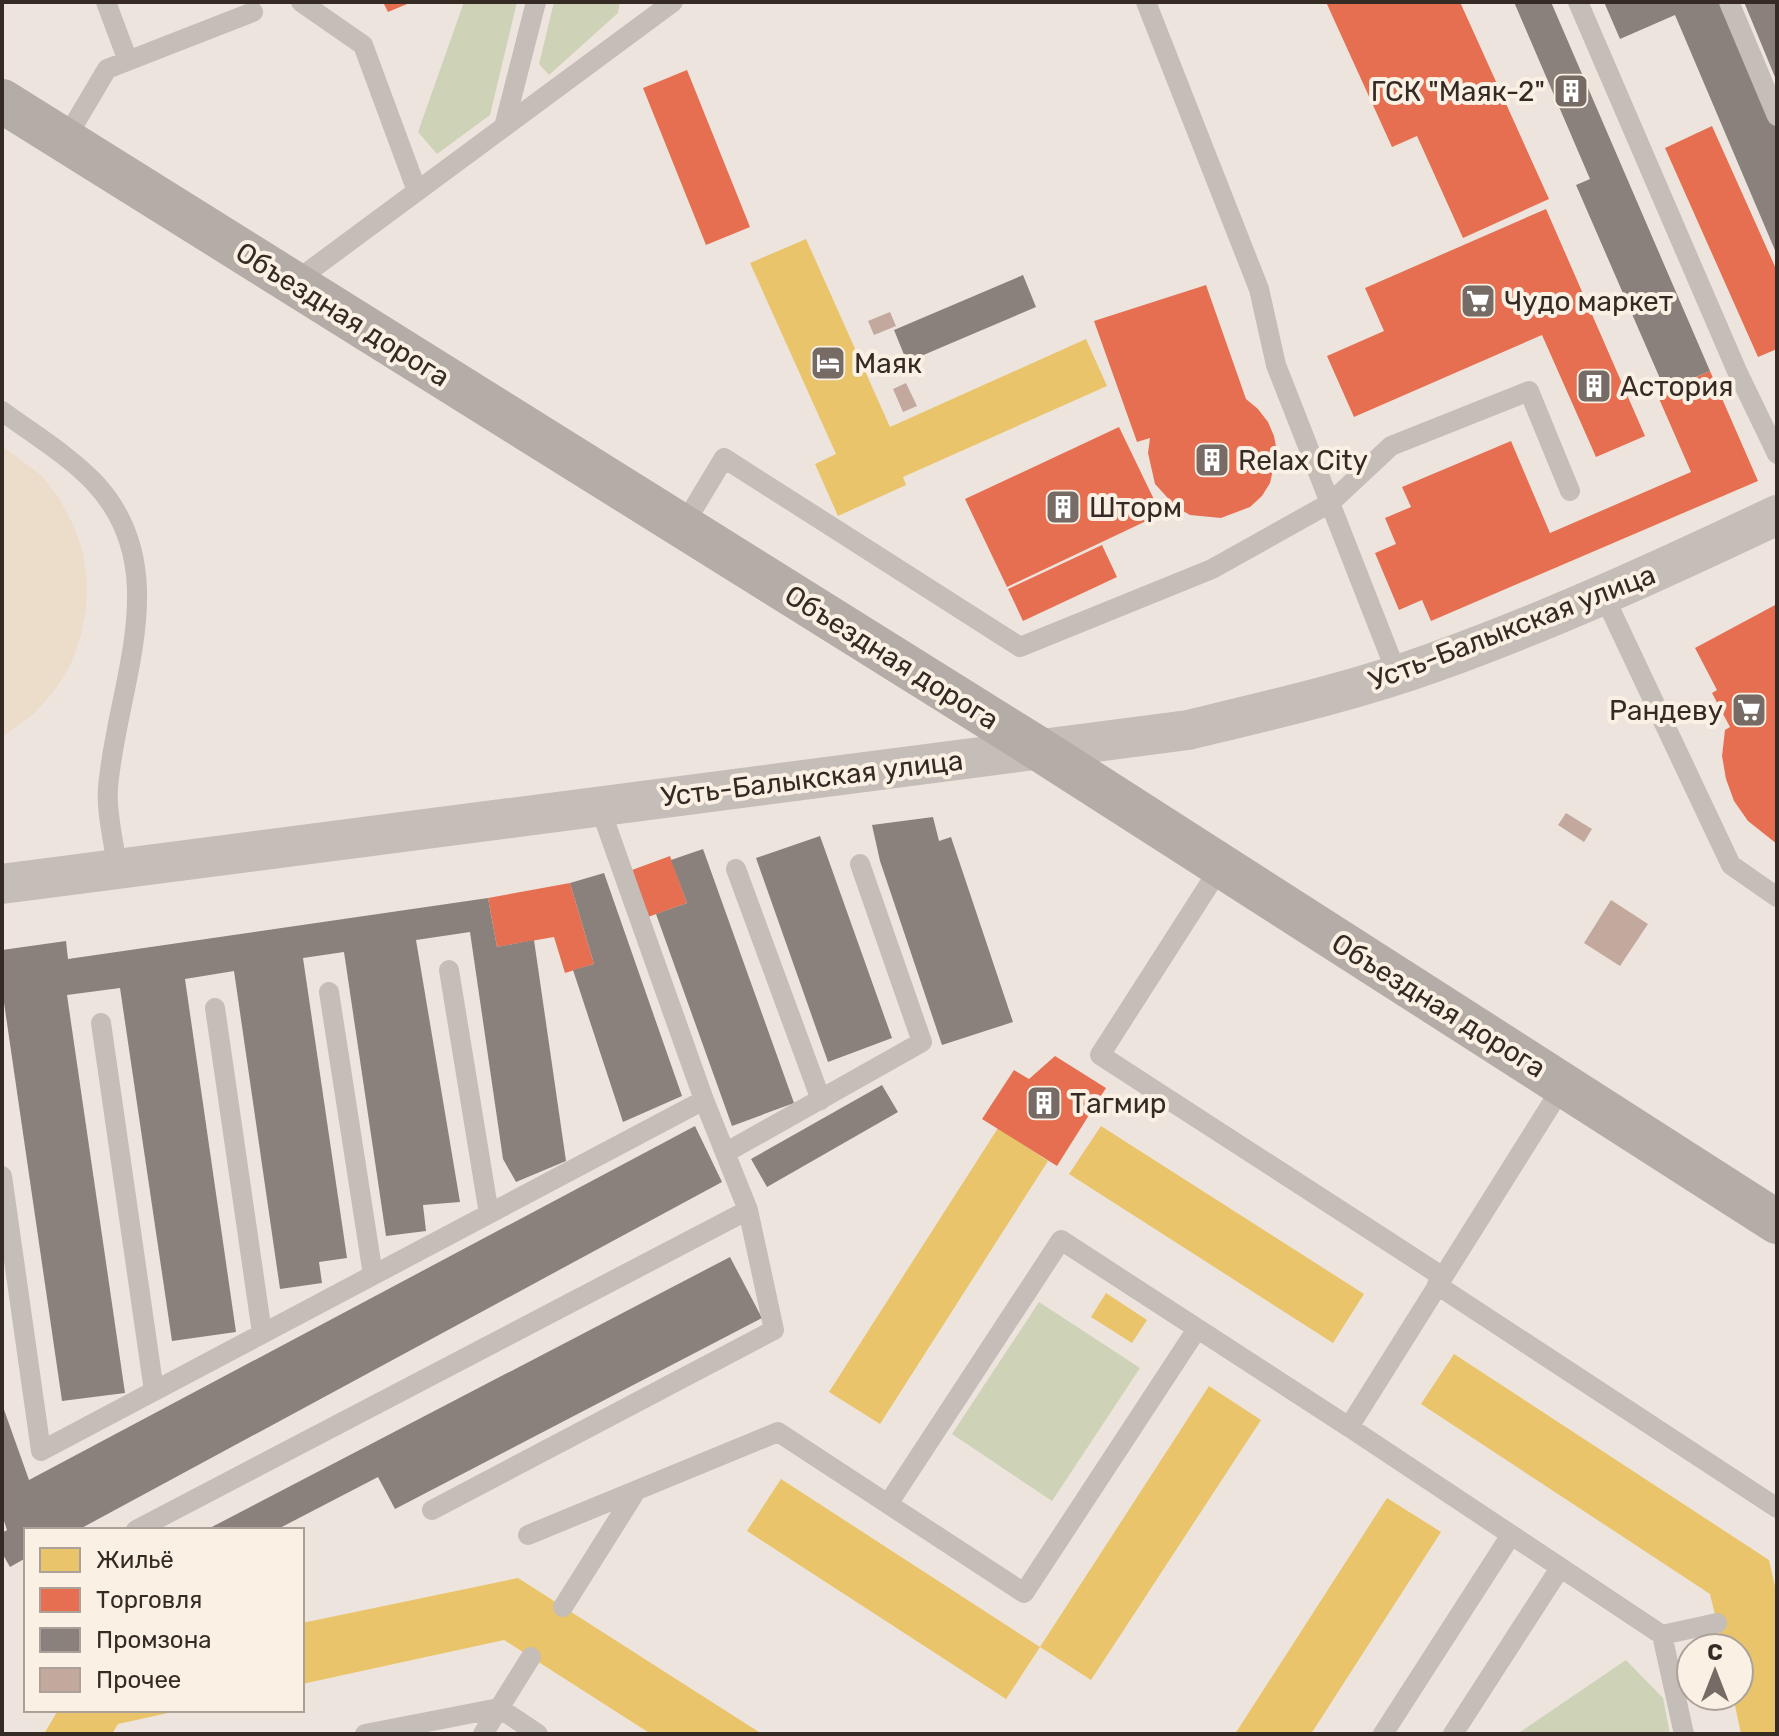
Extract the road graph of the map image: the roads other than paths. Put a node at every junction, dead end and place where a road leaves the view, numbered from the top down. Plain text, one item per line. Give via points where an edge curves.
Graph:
1 (106, 2) edge
2 (301, 2) edge
3 (536, 2) edge
4 (673, 2) edge
5 (1146, 2) edge
6 (1578, 2) edge
7 (1729, 2) edge
8 (253, 12) dead end
9 (128, 61) junction
10 (2, 101) edge
11 (1777, 116) edge
12 (504, 127) junction
13 (65, 140) junction
14 (417, 191) junction
15 (293, 283) junction
16 (2, 411) edge
17 (1777, 454) edge
18 (1570, 491) dead end
19 (1330, 503) junction
20 (1777, 515) edge
21 (683, 526) junction
22 (1603, 594) junction
23 (1397, 674) junction
24 (1039, 749) junction
25 (599, 805) junction
26 (860, 864) dead end
27 (1221, 866) junction
28 (117, 867) junction
29 (736, 869) dead end
30 (2, 884) edge
31 (1777, 897) edge
32 (449, 970) dead end
33 (329, 992) dead end
34 (215, 1008) dead end
35 (101, 1023) dead end
36 (1564, 1084) junction
37 (704, 1100) junction
38 (821, 1100) junction
39 (725, 1153) junction
40 (2, 1176) edge
41 (748, 1210) junction
42 (489, 1214) junction
43 (1777, 1222) edge
44 (373, 1275) junction
45 (1440, 1281) junction
46 (1197, 1329) junction
47 (262, 1333) junction
48 (154, 1391) junction
49 (1349, 1427) junction
50 (636, 1491) junction
51 (888, 1504) junction
52 (1777, 1508) edge
53 (432, 1510) dead end
54 (140, 1528) edge
55 (528, 1535) dead end
56 (1511, 1535) junction
57 (1560, 1568) junction
58 (563, 1607) dead end
59 (1717, 1623) dead end
60 (1662, 1635) junction
61 (531, 1657) dead end
62 (499, 1708) junction
63 (365, 1734) edge
64 (483, 1734) edge
65 (538, 1734) edge
66 (1383, 1734) edge
67 (1453, 1734) edge
68 (1684, 1734) edge

1 - 9 lane
2 - 14 lane via 363,45
3 - 12 lane
4 - 12 lane
5 - 19 lane via 1259,289 1276,365
6 - 17 lane
7 - 11 lane
8 - 9 lane
9 - 13 lane via 107,69
10 - 13 main road, Объездная дорога
12 - 14 lane
13 - 15 main road, Объездная дорога
14 - 15 lane
15 - 21 main road, Объездная дорога
16 - 28 lane via 95,483 128,535 136,566 135,634 108,790
18 - 19 lane via 1529,391 1391,446
19 - 21 lane via 1212,569 1020,647 724,458
19 - 23 lane
20 - 22 street, Усть-Балыкская улица
21 - 24 main road, Объездная дорога
22 - 23 street, Усть-Балыкская улица
22 - 31 lane via 1731,865
23 - 24 street, Усть-Балыкская улица via 1188,730
24 - 25 street, Усть-Балыкская улица
24 - 27 main road, Объездная дорога
25 - 28 street, Усть-Балыкская улица
25 - 37 lane
26 - 38 lane via 922,1042
27 - 36 main road, Объездная дорога
27 - 45 lane via 1100,1055
28 - 30 street, Усть-Балыкская улица
29 - 38 lane
32 - 42 lane
33 - 44 lane
34 - 47 lane
35 - 48 lane
36 - 43 main road, Объездная дорога
36 - 45 lane
37 - 39 lane
37 - 42 lane
38 - 39 lane
39 - 41 lane
40 - 48 lane via 41,1451
41 - 53 lane via 774,1330
41 - 54 lane
42 - 44 lane
44 - 47 lane
45 - 49 lane
45 - 52 lane
46 - 49 lane
46 - 51 lane via 1061,1240
46 - 51 lane via 1024,1593
47 - 48 lane
49 - 56 lane
50 - 51 lane via 778,1432
50 - 55 lane
50 - 58 lane
56 - 57 lane
56 - 66 lane
57 - 60 lane
57 - 67 lane
59 - 60 lane
60 - 68 lane
61 - 62 lane
62 - 63 lane
62 - 64 lane
62 - 65 lane

